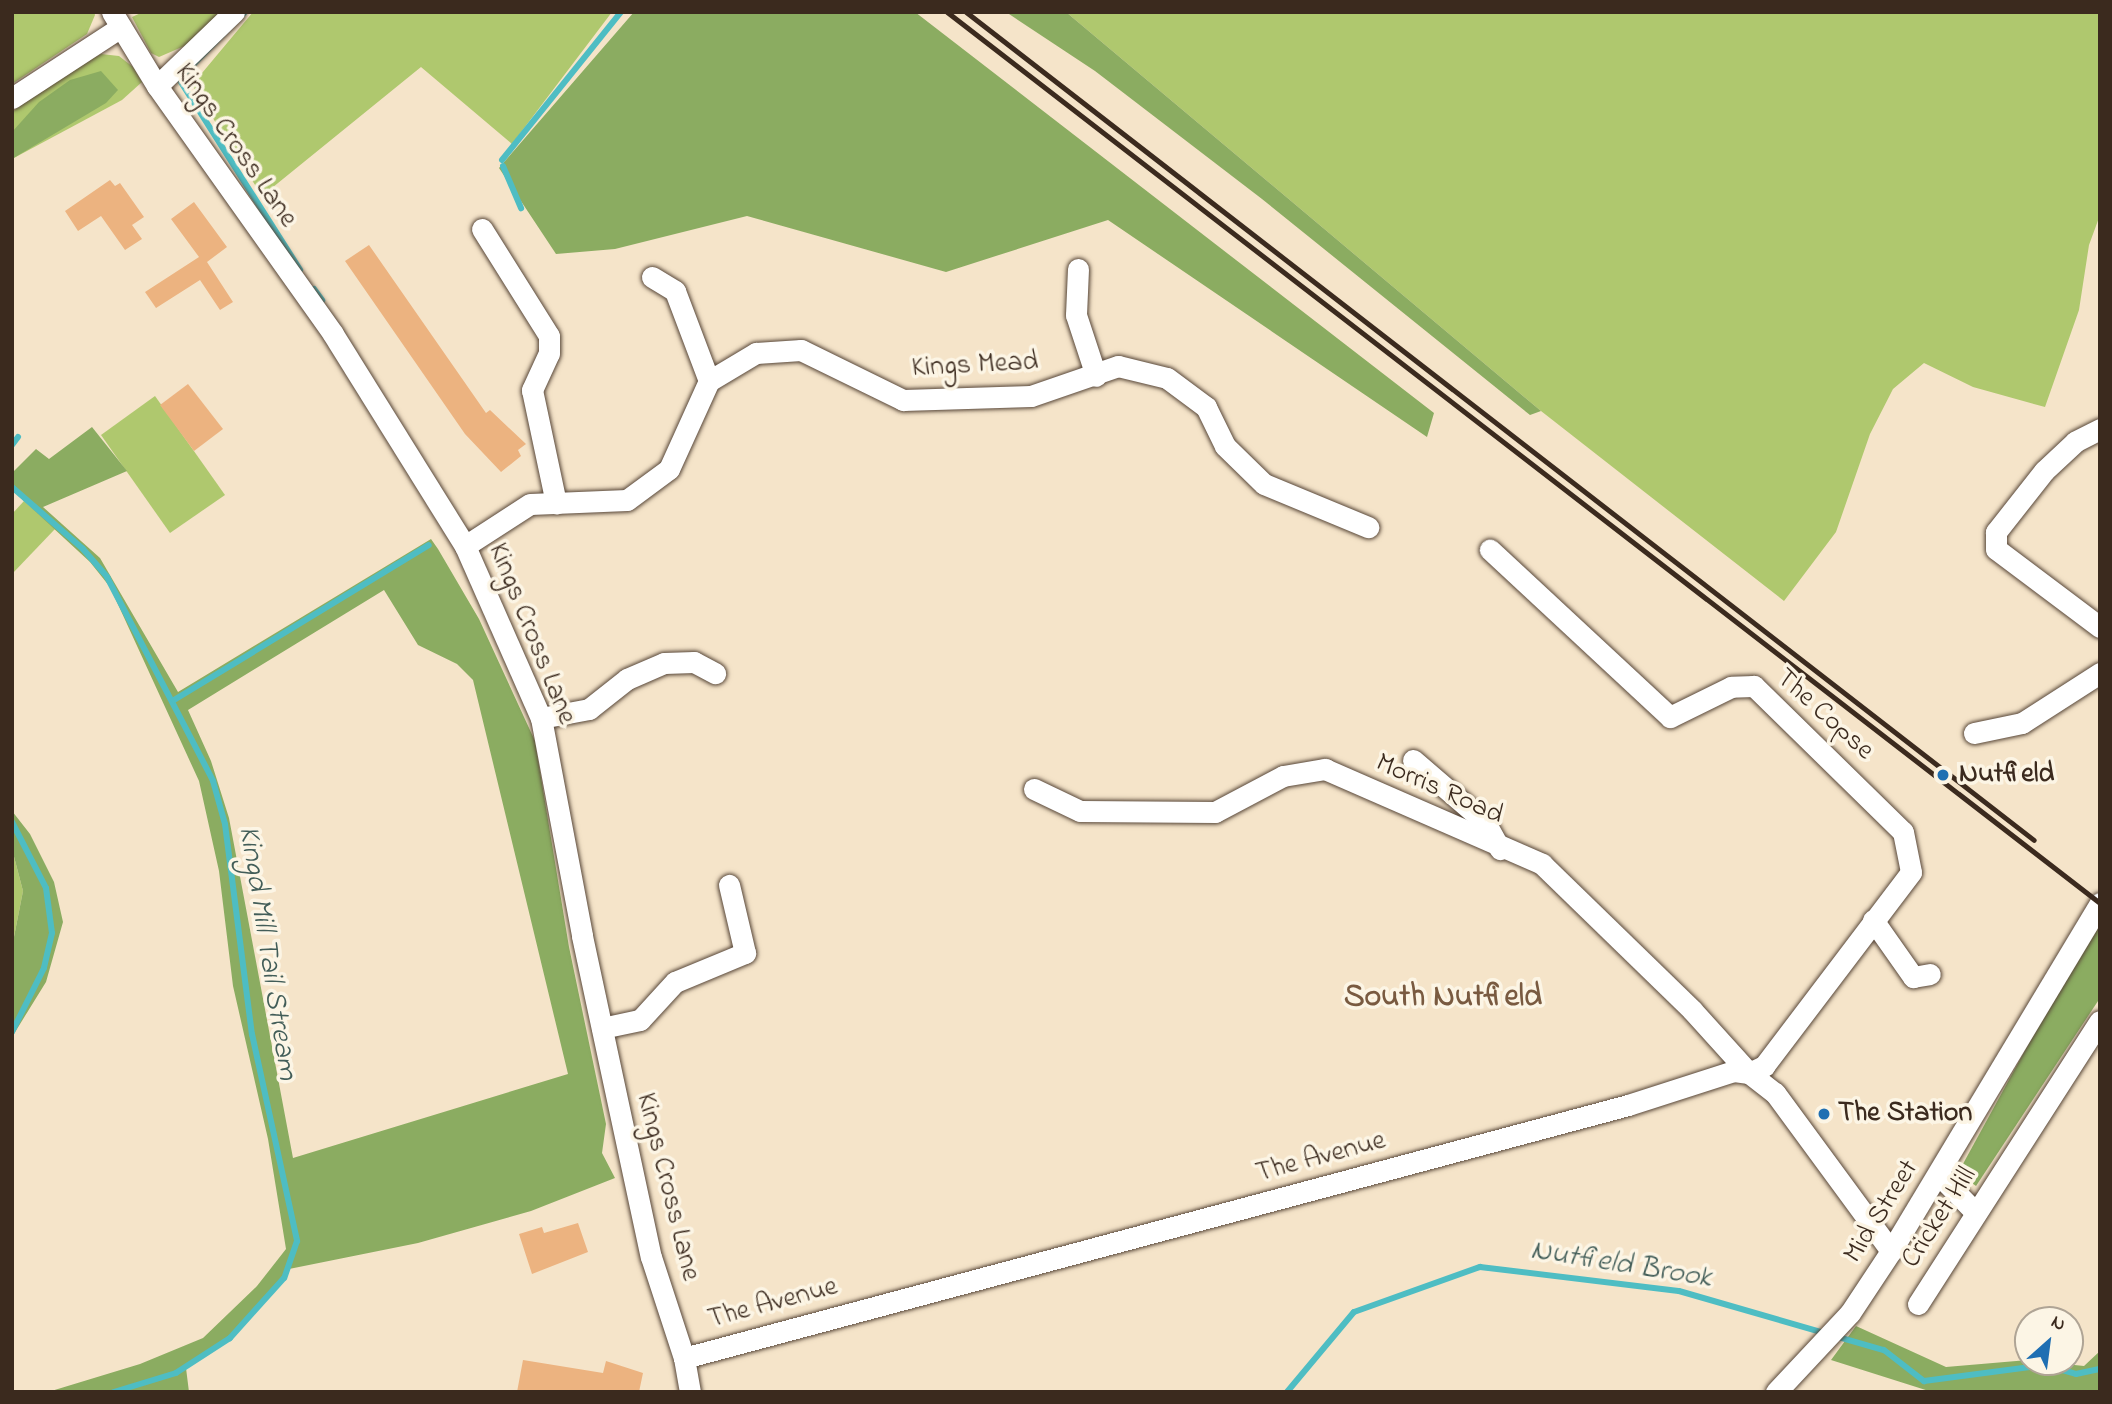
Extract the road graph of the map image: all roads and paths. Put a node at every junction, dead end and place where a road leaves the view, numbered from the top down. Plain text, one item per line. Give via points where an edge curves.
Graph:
1 (234, 12) edge
2 (116, 20) edge
3 (157, 86) junction
4 (12, 98) edge
5 (482, 229) dead end
6 (1078, 270) dead end
7 (652, 277) dead end
8 (1096, 376) junction
9 (709, 381) junction
10 (2100, 429) edge
11 (556, 503) junction
12 (1368, 527) dead end
13 (465, 546) junction
14 (1490, 550) dead end
15 (2100, 627) edge
16 (715, 673) dead end
17 (2100, 673) edge
18 (541, 718) junction
19 (1973, 733) dead end
20 (1413, 760) dead end
21 (1034, 789) dead end
22 (1500, 849) junction
23 (729, 886) dead end
24 (2100, 903) edge
25 (1873, 920) junction
26 (1930, 974) dead end
27 (2100, 1021) edge
28 (602, 1028) junction
29 (1749, 1073) junction
30 (1939, 1175) junction
31 (1976, 1213) junction
32 (1891, 1251) junction
33 (1918, 1304) dead end
34 (684, 1357) junction
35 (690, 1392) edge
36 (1776, 1392) edge

1 - 3 street
2 - 3 street, Kings Cross Lane
2 - 4 street
3 - 13 street, Kings Cross Lane via 326,323
5 - 11 street via 549,336 549,353 532,390
6 - 8 street via 1076,315
7 - 9 street via 675,291
8 - 9 street, Kings Mead via 1031,396 903,400 801,350 756,353
8 - 12 street, Kings Mead via 1118,366 1167,378 1206,407 1225,446 1264,484
9 - 11 street via 669,469 627,500
10 - 15 street via 2076,442 2044,471 1996,532 1996,549
11 - 13 street via 530,504
13 - 18 street, Kings Cross Lane
14 - 25 street, The Copse via 1670,717 1731,687 1754,686 1874,799 1903,832 1911,872
16 - 18 street via 694,662 664,663 627,679 589,709
17 - 19 street via 2022,723
18 - 28 street, Kings Cross Lane
20 - 22 street via 1485,822
21 - 22 street, Morris Road via 1080,811 1215,812 1283,776 1325,769
22 - 29 street, Morris Road via 1542,864 1692,1010
23 - 28 street via 745,953 675,982 640,1020
24 - 30 street, Mid Street
25 - 26 street via 1913,977
25 - 29 street via 1764,1066
27 - 31 street, Cricket Hill
28 - 34 street, Kings Cross Lane via 651,1257
29 - 32 street via 1775,1093
29 - 34 street, The Avenue via 1734,1072 1628,1105
30 - 31 street
30 - 32 street, Mid Street
31 - 33 street, Cricket Hill
32 - 36 street, Mid Street via 1850,1313
34 - 35 street, Kings Cross Lane

